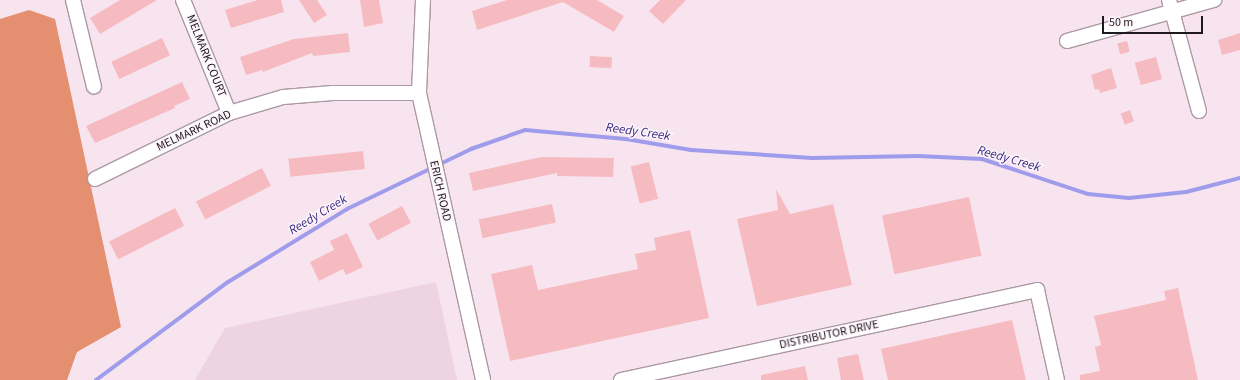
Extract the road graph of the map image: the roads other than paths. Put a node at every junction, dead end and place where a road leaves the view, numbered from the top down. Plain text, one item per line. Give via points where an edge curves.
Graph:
1 (73, 0) edge
2 (183, 0) edge
3 (423, 0) edge
4 (1214, 0) edge
5 (1170, 6) edge
6 (1067, 41) dead end
7 (94, 87) dead end
8 (419, 93) junction
9 (1199, 111) dead end
10 (229, 113) junction
11 (95, 179) dead end
12 (483, 380) edge
13 (621, 380) edge
14 (1057, 380) edge

1 - 7 street
2 - 10 street, MELMARK COURT
3 - 8 street, ERICH ROAD
4 - 5 street
5 - 6 street
5 - 9 street
8 - 10 street, MELMARK ROAD via 333,93 283,98
8 - 12 street, ERICH ROAD
10 - 11 street, MELMARK ROAD
13 - 14 street, DISTRIBUTOR DRIVE via 1037,290

